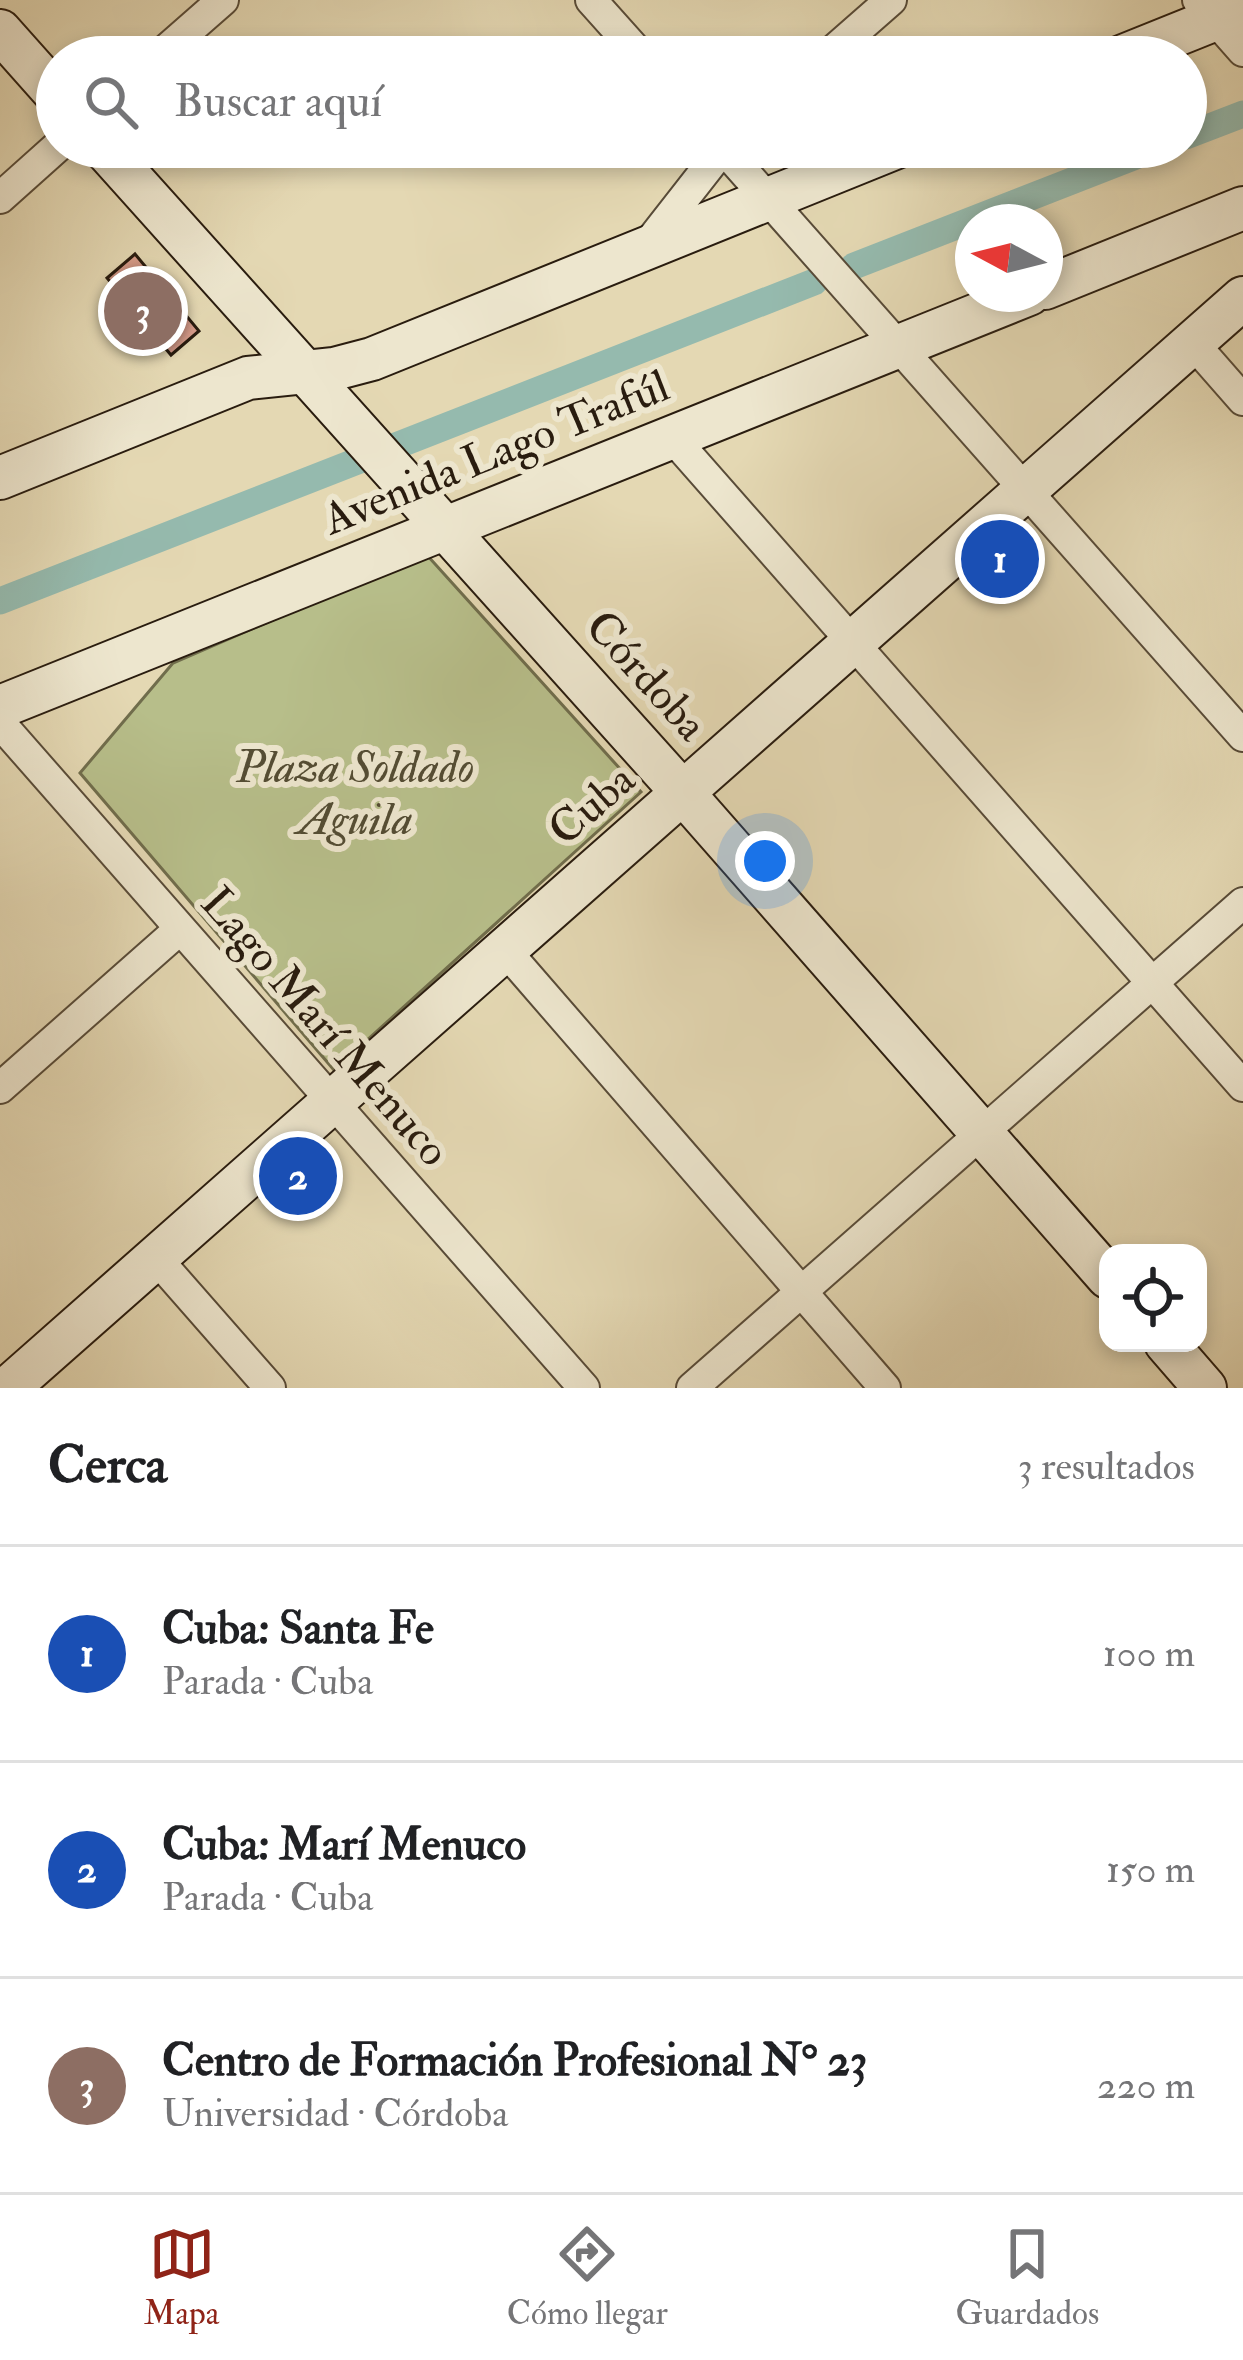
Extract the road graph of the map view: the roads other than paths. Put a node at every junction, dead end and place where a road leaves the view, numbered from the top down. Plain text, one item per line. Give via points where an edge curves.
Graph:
1 (223, 0) edge
2 (591, 0) edge
3 (891, 0) edge
4 (1219, 9) edge
5 (0, 32) edge
6 (182, 36) edge
7 (623, 36) edge
8 (850, 36) edge
9 (1164, 36) edge
10 (1243, 51) edge
11 (36, 72) edge
12 (36, 166) edge
13 (122, 168) edge
14 (708, 168) edge
15 (741, 168) edge
16 (845, 168) edge
17 (0, 198) edge
18 (768, 199) junction
19 (1243, 208) edge
20 (646, 248) junction
21 (1063, 281) edge
22 (1243, 298) edge
23 (250, 310) junction
24 (984, 312) edge
25 (1193, 343) junction
26 (898, 346) junction
27 (304, 371) junction
28 (240, 381) junction
29 (1243, 400) edge
30 (672, 437) junction
31 (0, 478) edge
32 (1026, 490) junction
33 (445, 529) junction
34 (853, 643) junction
35 (0, 707) edge
36 (0, 723) edge
37 (1243, 736) edge
38 (683, 793) junction
39 (1243, 903) edge
40 (180, 929) junction
41 (505, 950) junction
42 (1152, 982) junction
43 (1243, 1085) edge
44 (0, 1088) edge
45 (331, 1103) junction
46 (981, 1133) junction
47 (156, 1258) junction
48 (1099, 1267) edge
49 (802, 1292) junction
50 (1174, 1352) edge
51 (8, 1388) edge
52 (270, 1388) edge
53 (584, 1388) edge
54 (692, 1388) edge
55 (885, 1388) edge
56 (1205, 1388) edge

1 - 6 street
2 - 7 street
3 - 8 street
4 - 9 main road
4 - 10 street
5 - 11 main road
12 - 17 street
13 - 23 main road, Córdoba
14 - 20 street
15 - 18 street
16 - 18 main road
18 - 20 main road
18 - 26 street
19 - 21 main road
20 - 27 main road via 359,364
22 - 25 main road, Cuba
23 - 27 main road, Córdoba
23 - 28 main road via 261,351
24 - 26 main road, Avenida Lago Trafúl
25 - 29 street
25 - 32 main road, Cuba
26 - 30 main road, Avenida Lago Trafúl
26 - 32 street
27 - 28 main road
27 - 33 main road, Córdoba
28 - 31 main road
30 - 33 main road, Avenida Lago Trafúl
30 - 34 street
32 - 34 main road, Cuba
32 - 37 street
33 - 35 main road, Avenida Lago Trafúl
33 - 38 main road, Córdoba
34 - 38 main road, Cuba
34 - 42 street
36 - 40 street, Lago Marí Menuco
38 - 41 main road, Cuba
38 - 46 main road, Córdoba
39 - 42 street
40 - 44 street
40 - 45 street, Lago Marí Menuco
41 - 45 main road, Cuba
41 - 49 street
42 - 43 street
42 - 46 street
45 - 47 main road, Cuba
45 - 53 street, Lago Marí Menuco
46 - 48 main road, Córdoba
46 - 49 street
47 - 51 main road, Cuba
47 - 52 street
49 - 54 street
49 - 55 street
50 - 56 main road

